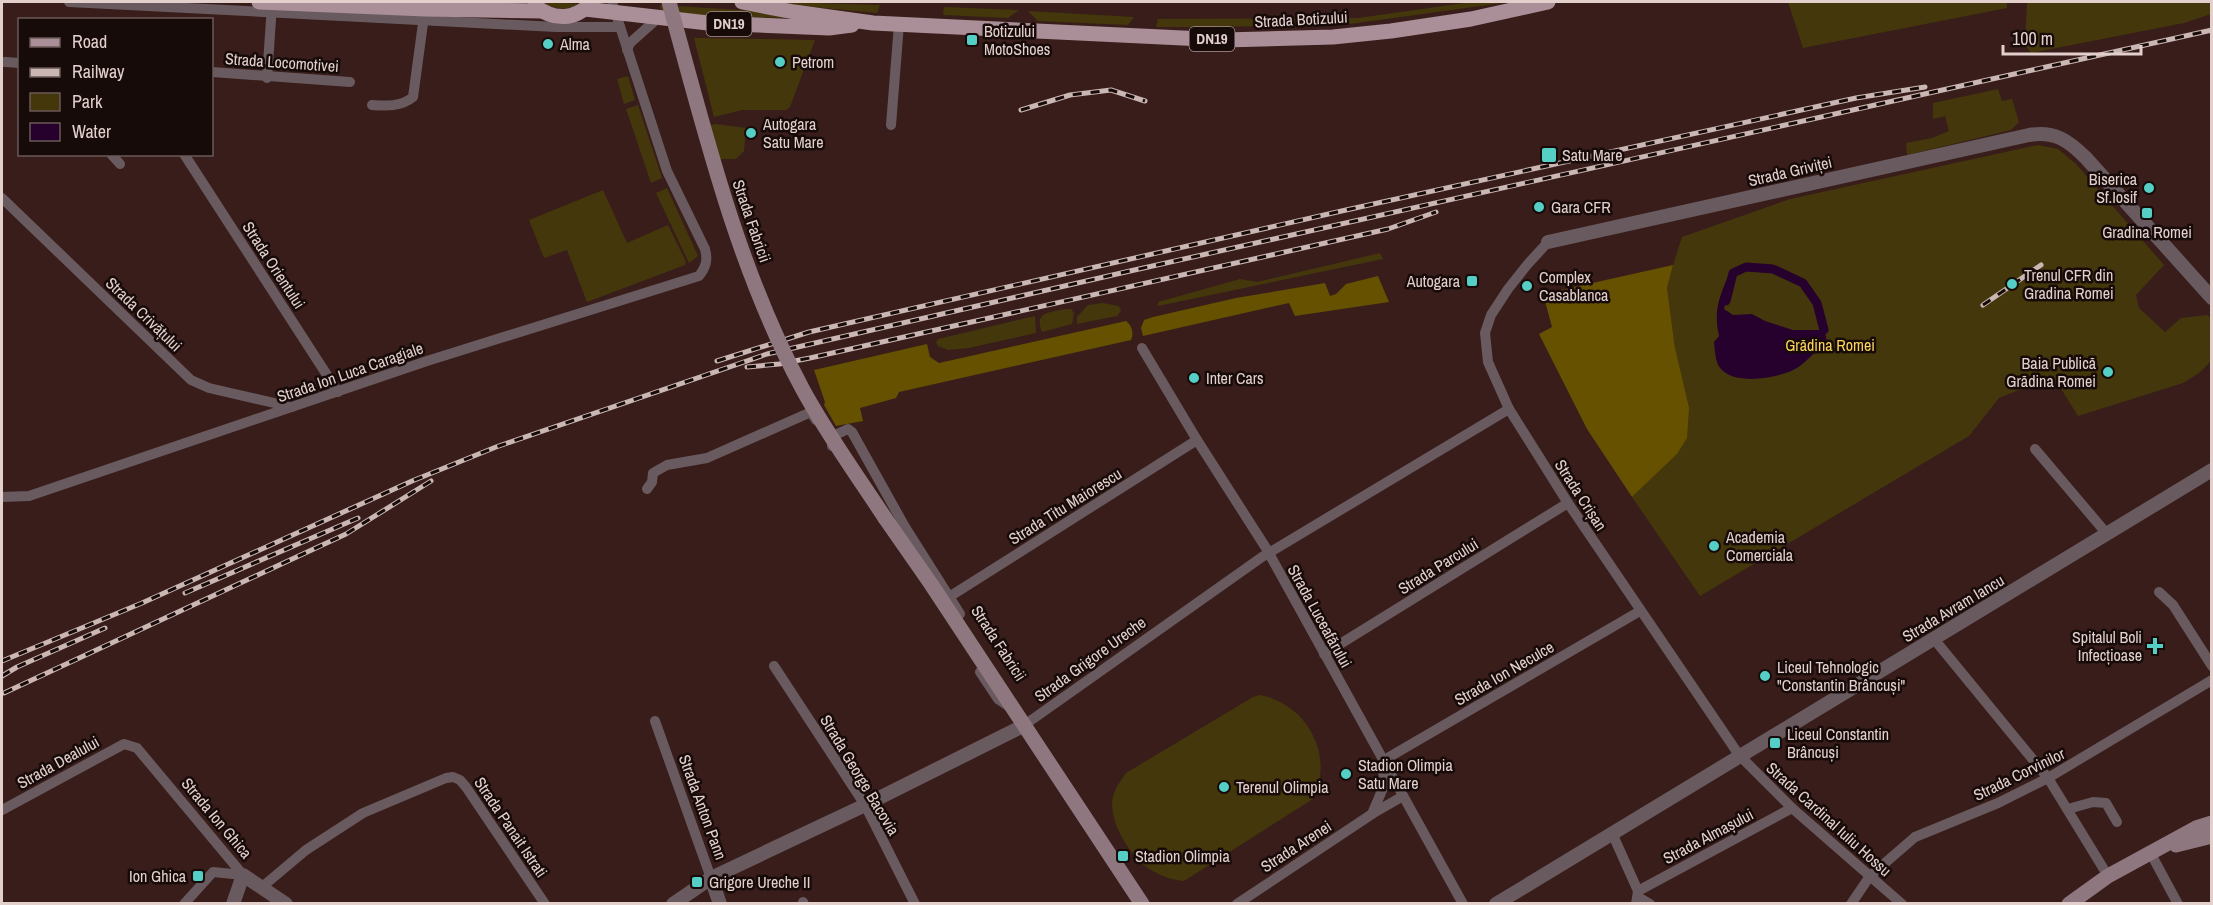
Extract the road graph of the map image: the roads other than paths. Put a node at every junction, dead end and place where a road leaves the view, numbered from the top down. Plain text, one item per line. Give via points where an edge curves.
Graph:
1 (69, 2) edge
2 (669, 2) edge
3 (742, 2) edge
4 (1545, 2) edge
5 (269, 4) edge
6 (588, 5) edge
7 (537, 6) edge
8 (793, 13) edge
9 (616, 14) edge
10 (425, 15) junction
11 (658, 18) junction
12 (899, 24) junction
13 (627, 50) junction
14 (5, 62) dead end
15 (18, 63) edge
16 (213, 72) edge
17 (267, 78) junction
18 (350, 82) dead end
19 (372, 105) dead end
20 (891, 125) dead end
21 (113, 156) edge
22 (185, 156) edge
23 (120, 164) dead end
24 (2, 198) edge
25 (1548, 242) joint
26 (2211, 298) edge
27 (1142, 348) dead end
28 (339, 392) junction
29 (292, 407) junction
30 (1509, 410) junction
31 (1197, 440) junction
32 (832, 446) junction
33 (2035, 449) dead end
34 (2211, 470) edge
35 (647, 489) dead end
36 (2, 497) edge
37 (1568, 503) junction
38 (2107, 534) junction
39 (1269, 553) junction
40 (2159, 592) dead end
41 (949, 597) junction
42 (1640, 611) junction
43 (1934, 639) junction
44 (1324, 654) junction
45 (774, 666) dead end
46 (2211, 666) edge
47 (2211, 680) edge
48 (1015, 710) junction
49 (655, 721) dead end
50 (1023, 726) junction
51 (131, 744) joint
52 (1739, 756) junction
53 (1383, 760) junction
54 (2048, 778) junction
55 (1403, 796) junction
56 (865, 805) junction
57 (1792, 808) junction
58 (2068, 809) junction
59 (2, 810) edge
60 (1372, 814) junction
61 (2117, 822) dead end
62 (2211, 823) edge
63 (1612, 833) junction
64 (2211, 836) edge
65 (2150, 852) junction
66 (243, 875) junction
67 (1870, 876) junction
68 (2108, 876) junction
69 (711, 878) junction
70 (262, 887) junction
71 (1638, 897) edge
72 (184, 903) edge
73 (233, 903) edge
74 (286, 903) edge
75 (545, 903) edge
76 (673, 903) edge
77 (720, 903) edge
78 (915, 903) edge
79 (1142, 903) edge
80 (1237, 903) edge
81 (1462, 903) edge
82 (1496, 903) edge
83 (1650, 903) edge
84 (1851, 903) edge
85 (1902, 903) edge
86 (2069, 903) edge
87 (2178, 903) edge

1 - 5 street
2 - 48 main road, Strada Fabricii, bridge via 713,164 771,323 802,388 840,451
3 - 8 main road, Strada Botizului / DN19
4 - 12 main road, Strada Botizului / DN19 via 1471,19 1391,31 1276,39 1224,40
5 - 10 main road, Strada Botizului / DN19
5 - 17 street
6 - 7 main road, Strada Botizului / DN19 via 564,17 556,17
6 - 9 main road, Strada Botizului / DN19
7 - 10 main road, Strada Botizului / DN19
8 - 11 main road, Strada Botizului / DN19 via 708,23
8 - 12 main road, Strada Botizului / DN19
9 - 10 street via 556,27
9 - 11 main road, Strada Botizului / DN19
9 - 13 street
10 - 19 street via 413,97 406,103
11 - 13 street
12 - 20 street
13 - 28 street, Strada Ion Luca Caragiale via 668,171 705,249 705,268 699,276
14 - 15 street
16 - 17 street, Strada Locomotivei
17 - 18 street, Strada Locomotivei
21 - 23 street
22 - 28 street, Strada Orientului
24 - 29 street, Strada Crivățului via 191,380 209,388
25 - 26 street, Strada Griviței via 2040,134 2060,136 2074,146
25 - 30 street, Strada Crișan via 1508,289 1491,315 1485,333 1488,362
27 - 31 street, Strada Luceafărului
28 - 29 street, Strada Ion Luca Caragiale
29 - 36 street, Strada Ion Luca Caragiale via 29,496
30 - 37 street, Strada Crișan
30 - 39 street, Strada Grigore Ureche
31 - 39 street, Strada Luceafărului
31 - 41 street, Strada Titu Maiorescu
32 - 35 street via 812,412 707,458 667,465 653,473
32 - 41 street, Strada Fabricii via 835,435 848,429 852,432
32 - 48 street, Strada Fabricii via 998,699
33 - 38 street
34 - 38 street, Strada Avram Iancu
37 - 42 street, Strada Crișan
37 - 44 street, Strada Parcului
38 - 43 street, Strada Avram Iancu
39 - 44 street, Strada Luceafărului
39 - 50 street, Strada Grigore Ureche
40 - 46 street via 2173,605
41 - 48 street, Strada Fabricii via 1011,692
42 - 52 street, Strada Crișan
42 - 53 street, Strada Ion Neculce
43 - 52 street, Strada Avram Iancu
43 - 54 street
44 - 53 street, Strada Luceafărului
45 - 56 street, Strada George Bacovia
47 - 54 street, Strada Corvinilor
48 - 50 main road, Strada Fabricii
49 - 69 street, Strada Anton Pann
50 - 56 street, Strada Grigore Ureche
50 - 79 main road, Strada Fabricii
51 - 59 street, Strada Dealului via 124,744
51 - 66 street, Strada Ion Ghica
52 - 57 street, Strada Cardinal Iuliu Hossu
52 - 63 street, Strada Avram Iancu
53 - 55 street, Strada Luceafărului
53 - 60 street via 1383,788
54 - 58 street
54 - 67 street, Strada Corvinilor via 1915,837
55 - 60 street, Strada Arenei
55 - 81 street, Strada Luceafărului
56 - 69 street, Strada Grigore Ureche
56 - 78 street, Strada George Bacovia
57 - 67 street, Strada Cardinal Iuliu Hossu
57 - 71 street, Strada Almașului
58 - 61 street via 2093,802 2106,803
58 - 68 street
60 - 80 street, Strada Arenei
62 - 65 main road
63 - 71 street
63 - 82 street, Strada Avram Iancu
64 - 65 main road
65 - 68 main road
65 - 87 street
66 - 70 street, Strada Ion Ghica
66 - 72 street via 213,872
66 - 73 street
67 - 84 street, Strada Corvinilor
67 - 85 street, Strada Cardinal Iuliu Hossu
68 - 86 main road
69 - 76 street, Strada Grigore Ureche
69 - 77 street, Strada Anton Pann
70 - 74 street, Strada Ion Ghica
70 - 75 street, Strada Panait Istrati via 306,850 363,813 453,777 466,787
71 - 83 street

